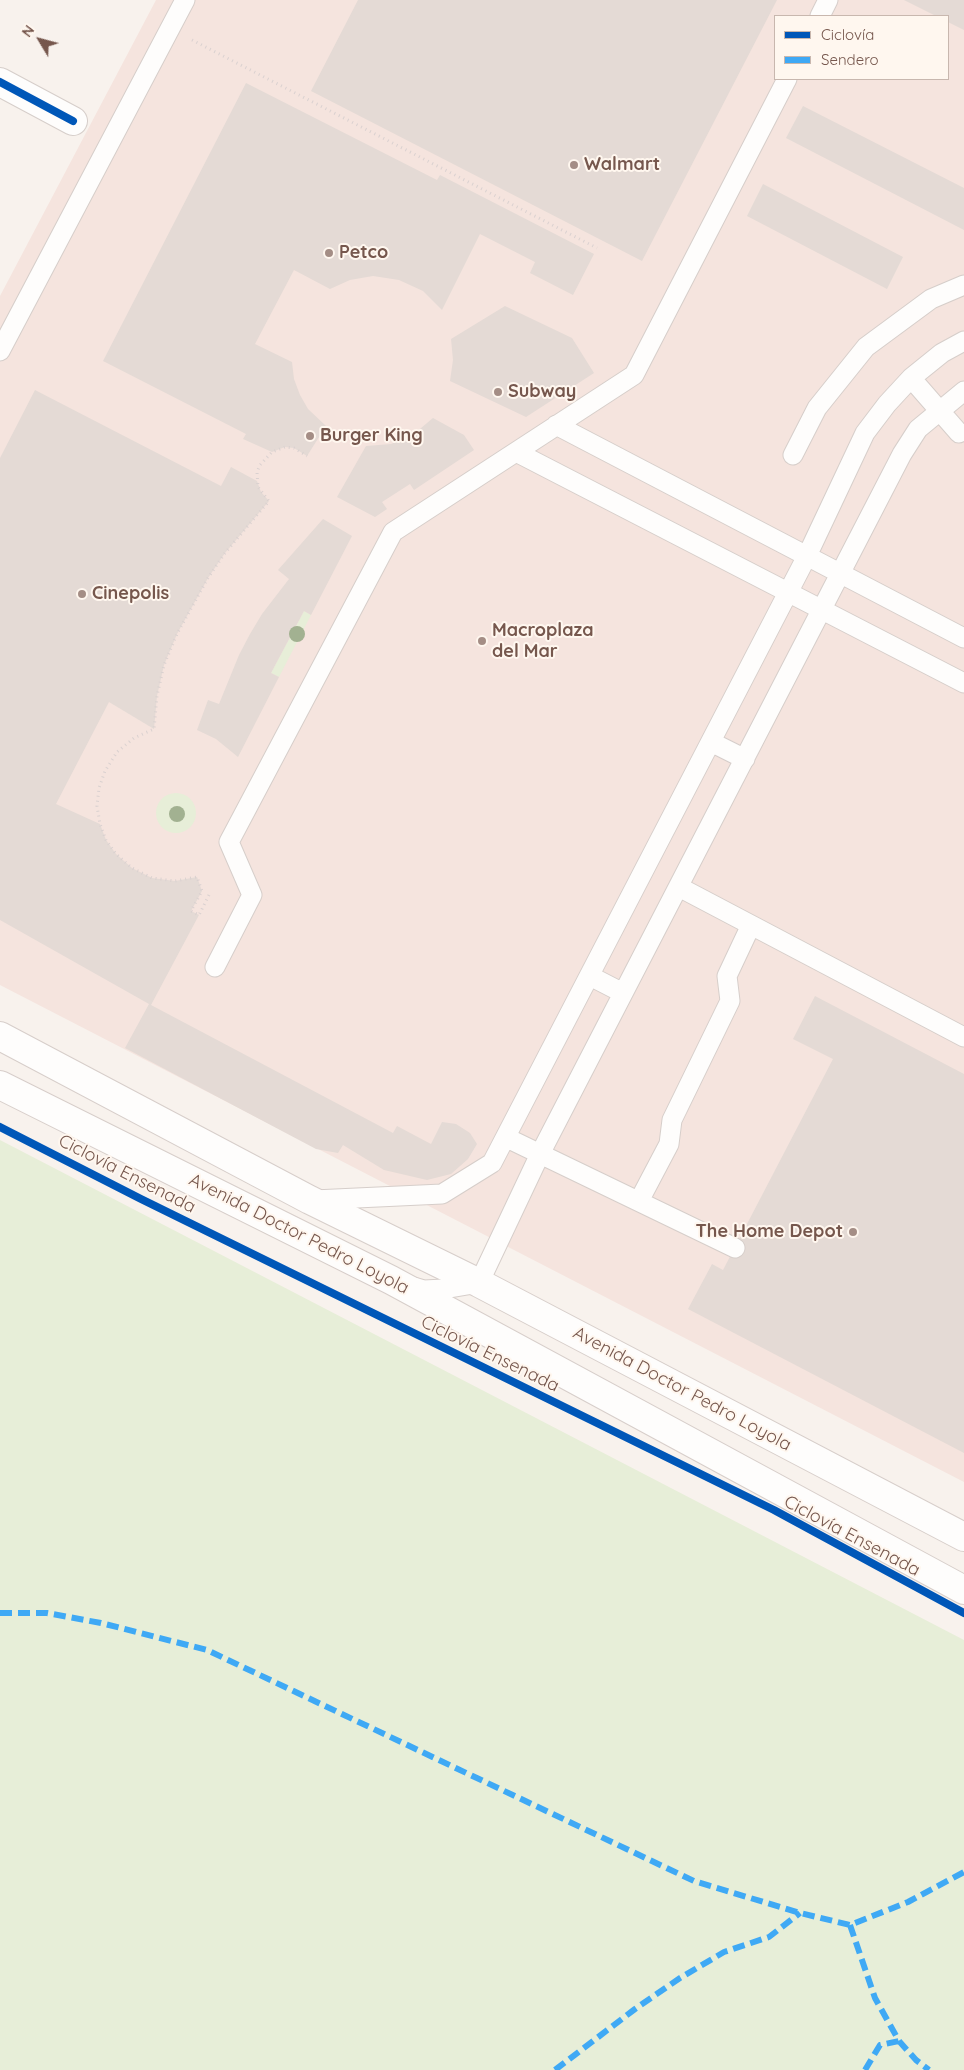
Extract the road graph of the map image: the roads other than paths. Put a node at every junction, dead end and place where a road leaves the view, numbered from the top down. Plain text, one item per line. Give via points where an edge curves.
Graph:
1 (185, 0) edge
2 (828, 0) edge
3 (820, 15) edge
4 (786, 80) edge
5 (0, 82) edge
6 (74, 121) dead end
7 (964, 285) edge
8 (964, 341) edge
9 (0, 351) edge
10 (911, 378) junction
11 (964, 391) edge
12 (939, 410) junction
13 (556, 425) junction
14 (959, 433) dead end
15 (516, 452) junction
16 (793, 455) dead end
17 (807, 556) junction
18 (841, 573) junction
19 (788, 593) junction
20 (822, 610) junction
21 (964, 638) edge
22 (964, 683) edge
23 (711, 742) junction
24 (745, 760) junction
25 (678, 887) junction
26 (752, 925) junction
27 (215, 967) dead end
28 (590, 976) junction
29 (623, 993) junction
30 (0, 1036) edge
31 (964, 1037) edge
32 (0, 1085) edge
33 (506, 1138) junction
34 (540, 1154) junction
35 (310, 1200) junction
36 (639, 1201) junction
37 (735, 1248) dead end
38 (391, 1280) junction
39 (478, 1283) junction
40 (964, 1537) edge
41 (964, 1590) edge

1 - 9 lane
2 - 3 lane
4 - 13 lane via 634,375
5 - 6 main road
7 - 16 lane via 931,299 866,347 817,408
8 - 10 lane via 942,353
10 - 12 lane
10 - 17 lane via 865,433
11 - 12 lane
12 - 14 lane
12 - 18 lane via 918,429 902,454
13 - 15 lane
13 - 17 lane
15 - 19 lane
15 - 27 lane via 393,532 229,842 252,895
17 - 18 lane
17 - 19 lane
18 - 20 lane
18 - 21 lane
19 - 20 lane
19 - 23 lane
20 - 22 lane
20 - 24 lane
23 - 24 lane
23 - 28 lane
24 - 25 lane
25 - 26 lane
25 - 29 lane
26 - 31 lane
26 - 36 lane via 727,976 730,1001 672,1120 668,1144
28 - 29 lane
28 - 33 lane
29 - 34 lane
30 - 35 main road, Avenida Doctor Pedro Loyola
32 - 38 main road, Avenida Doctor Pedro Loyola
33 - 34 lane
33 - 35 lane via 492,1163 442,1194
34 - 36 lane
34 - 39 lane
35 - 39 main road, Avenida Doctor Pedro Loyola
36 - 37 lane
38 - 39 lane via 424,1290
38 - 41 main road, Avenida Doctor Pedro Loyola
39 - 40 main road, Avenida Doctor Pedro Loyola

